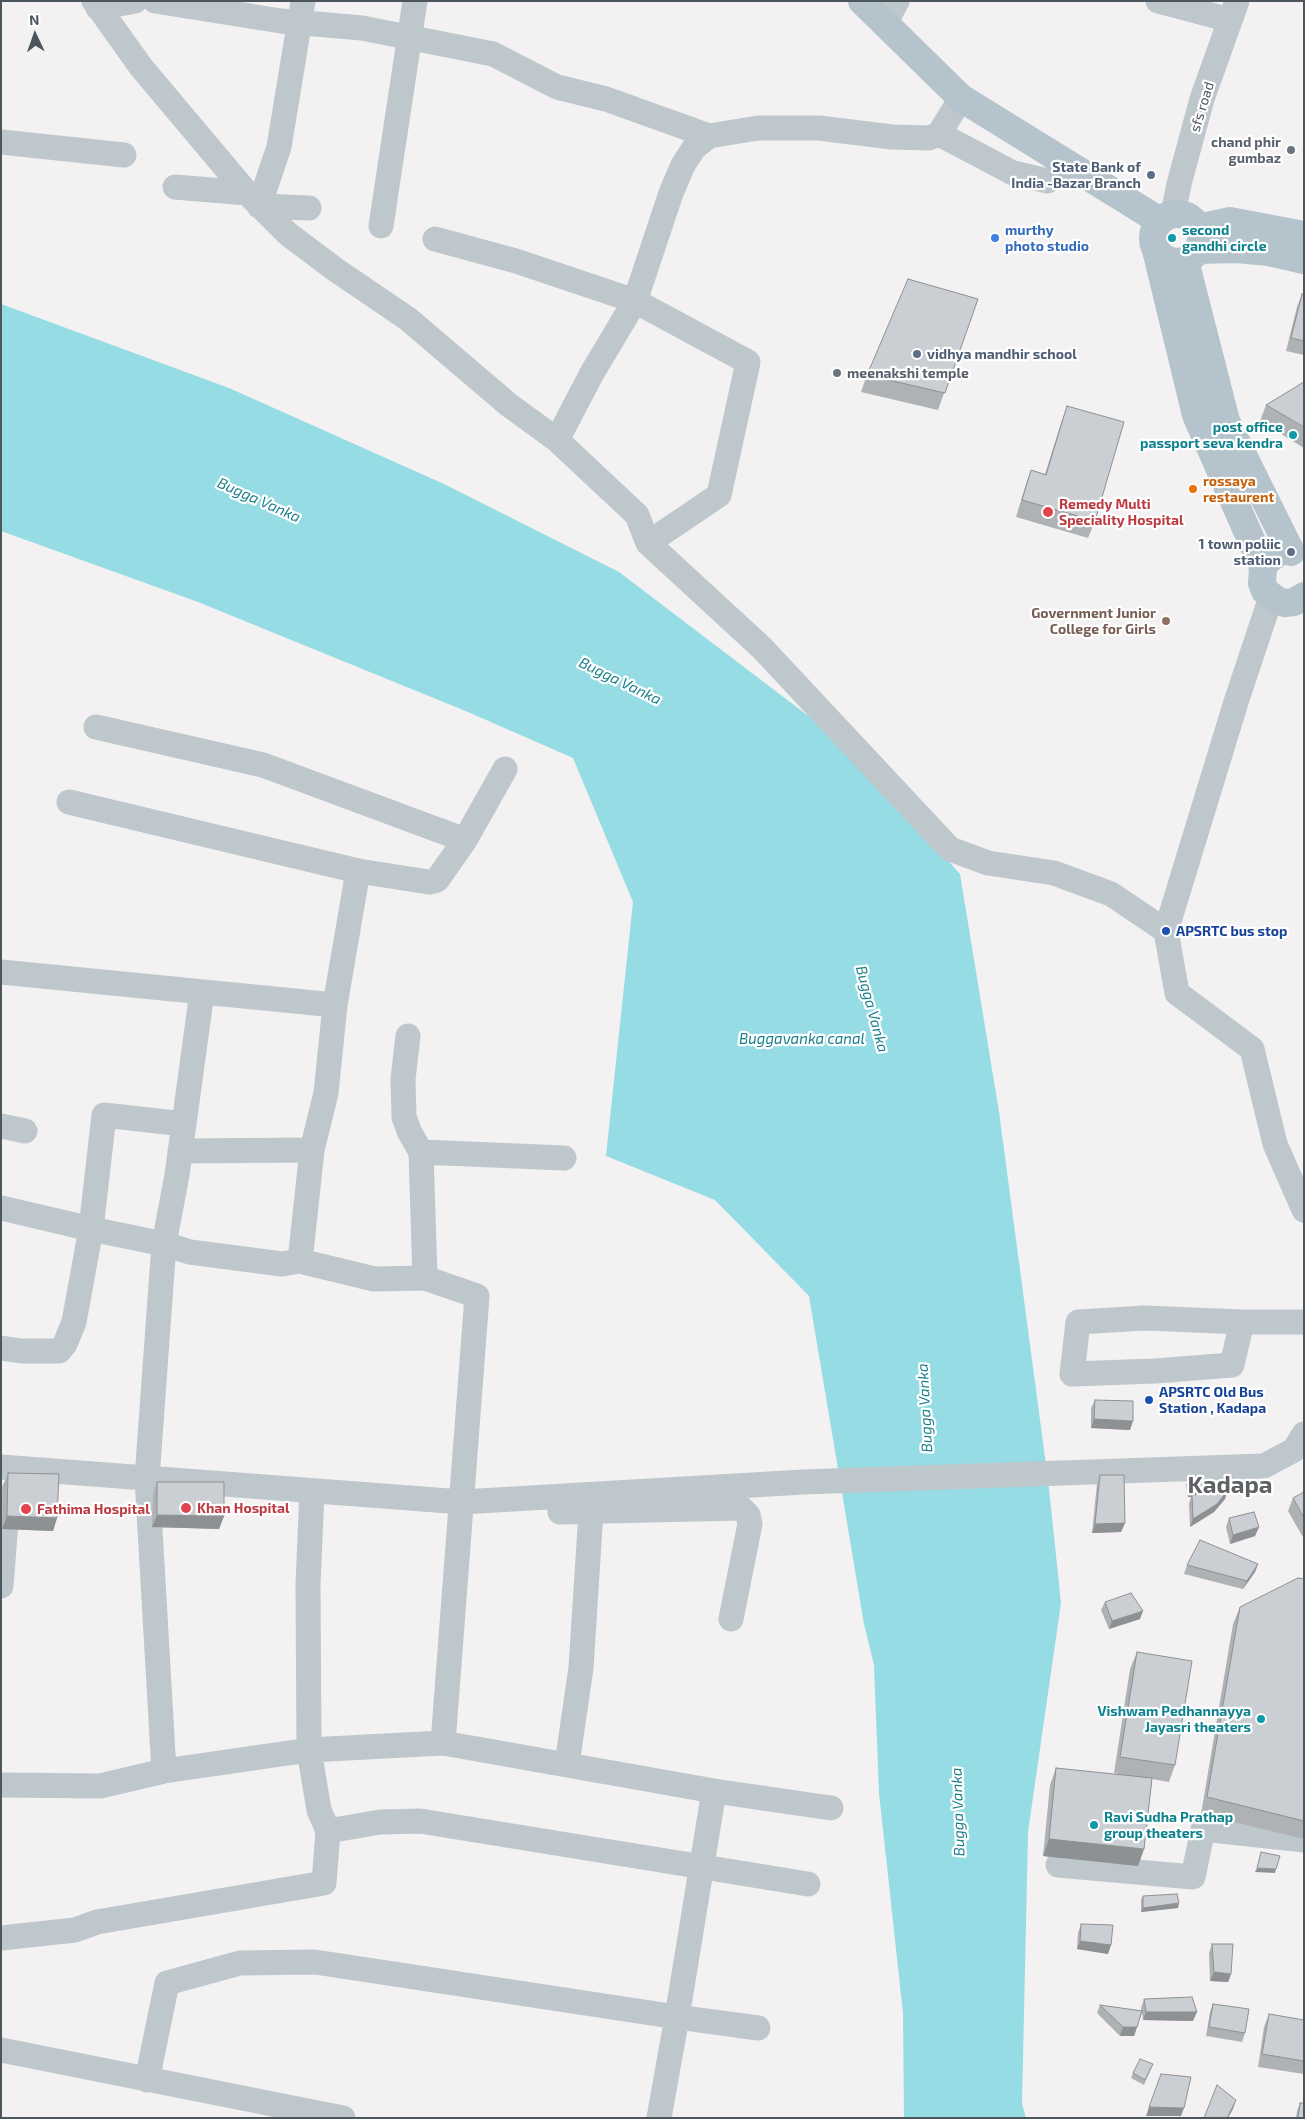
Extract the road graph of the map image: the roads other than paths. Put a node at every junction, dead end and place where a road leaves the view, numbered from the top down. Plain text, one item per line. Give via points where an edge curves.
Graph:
1 (135, 1) edge
2 (415, 1) edge
3 (862, 1) edge
4 (1158, 1) edge
5 (167, 2) edge
6 (96, 5) edge
7 (1234, 11) edge
8 (301, 12) edge
9 (891, 12) edge
10 (410, 37) junction
11 (961, 98) junction
12 (939, 134) junction
13 (709, 136) junction
14 (1, 142) edge
15 (124, 155) dead end
16 (1070, 165) junction
17 (176, 187) dead end
18 (253, 199) junction
19 (309, 208) dead end
20 (1167, 217) junction
21 (382, 226) dead end
22 (1304, 235) edge
23 (435, 239) dead end
24 (1194, 246) junction
25 (1156, 250) junction
26 (1304, 260) edge
27 (635, 301) junction
28 (557, 440) junction
29 (648, 544) junction
30 (1297, 555) edge
31 (1263, 567) junction
32 (1288, 601) edge
33 (96, 727) dead end
34 (505, 769) dead end
35 (69, 802) dead end
36 (465, 840) junction
37 (358, 871) junction
38 (1166, 930) junction
39 (1, 972) edge
40 (202, 992) junction
41 (336, 1005) junction
42 (408, 1036) dead end
43 (184, 1124) junction
44 (312, 1150) junction
45 (180, 1151) junction
46 (421, 1152) junction
47 (564, 1158) dead end
48 (1296, 1174) edge
49 (1, 1208) edge
50 (1304, 1210) edge
51 (91, 1229) junction
52 (164, 1244) junction
53 (300, 1261) junction
54 (425, 1278) junction
55 (1242, 1322) junction
56 (1304, 1322) edge
57 (1, 1348) edge
58 (1304, 1434) edge
59 (6, 1467) edge
60 (147, 1478) junction
61 (312, 1491) junction
62 (462, 1508) junction
63 (591, 1512) junction
64 (1, 1586) edge
65 (731, 1619) dead end
66 (443, 1743) junction
67 (309, 1750) junction
68 (566, 1764) junction
69 (164, 1771) junction
70 (1, 1785) edge
71 (714, 1791) junction
72 (831, 1808) dead end
73 (328, 1831) junction
74 (1304, 1840) edge
75 (701, 1866) junction
76 (1058, 1866) dead end
77 (808, 1884) dead end
78 (1, 1938) edge
79 (678, 2017) junction
80 (758, 2028) dead end
81 (1, 2050) edge
82 (147, 2080) junction
83 (343, 2118) edge
84 (659, 2118) edge

1 - 6 street
2 - 10 street
3 - 9 main road
4 - 7 street
5 - 8 street via 280,21
6 - 18 street via 141,67
7 - 20 street, sfs road via 1202,99
8 - 10 street
8 - 18 street via 279,147
9 - 11 main road
10 - 13 street via 493,54 557,87 606,99
10 - 21 street
11 - 12 street
11 - 16 main road
12 - 13 street via 929,138 892,137 819,128 758,128
12 - 16 street via 1013,173 1048,181
13 - 27 street via 694,148 683,165
14 - 15 street
16 - 20 main road
17 - 18 street
18 - 19 street
18 - 28 street via 288,234 408,319 509,405
20 - 24 main road via 1188,217
20 - 25 main road via 1152,235
22 - 24 main road via 1230,221
23 - 27 street
24 - 25 main road via 1168,261
24 - 26 main road via 1268,252
24 - 30 main road via 1226,421
25 - 31 main road via 1196,414
27 - 28 street
27 - 29 street via 748,362 719,495
28 - 29 street via 637,515
29 - 38 street via 762,648 950,849 988,863 1054,873 1103,891
30 - 31 main road via 1282,552 1274,555
31 - 32 main road via 1262,583
32 - 38 street via 1226,734
33 - 36 street via 263,765
34 - 36 street
35 - 37 street
36 - 37 street via 440,877 433,882
37 - 41 street
38 - 48 street via 1177,993 1252,1049 1275,1144
39 - 40 street
40 - 41 street
40 - 43 street
41 - 44 street via 326,1094
42 - 46 street via 403,1079 404,1117
43 - 45 street
43 - 51 street via 104,1115
44 - 45 street
44 - 53 street
45 - 52 street
46 - 47 street
46 - 54 street
48 - 50 street
49 - 51 street
51 - 52 street
51 - 57 street via 74,1322 65,1344 59,1351 21,1352
52 - 53 street via 190,1252 282,1264
52 - 60 street
53 - 54 street via 374,1279
54 - 62 street via 477,1296
55 - 55 street via 1145,1318 1078,1322 1072,1374 1232,1365
55 - 56 street
58 - 62 street via 1294,1450 1264,1466 803,1482
59 - 60 street
59 - 64 street
60 - 61 street
60 - 69 street
61 - 62 street
61 - 67 street via 308,1585
62 - 63 street
62 - 66 street
63 - 65 street via 741,1508 748,1515 750,1524
63 - 68 street via 581,1668
66 - 67 street
66 - 68 street
67 - 69 street
67 - 73 street via 319,1810
68 - 71 street
69 - 70 street via 100,1786
71 - 72 street
71 - 75 street
73 - 75 street via 380,1822 420,1822
73 - 78 street via 324,1883 97,1922 75,1930
74 - 76 street via 1205,1820 1193,1877
75 - 77 street
75 - 79 street
79 - 80 street
79 - 82 street via 315,1962 240,1962 167,1983
79 - 84 street
81 - 82 street
82 - 83 street

